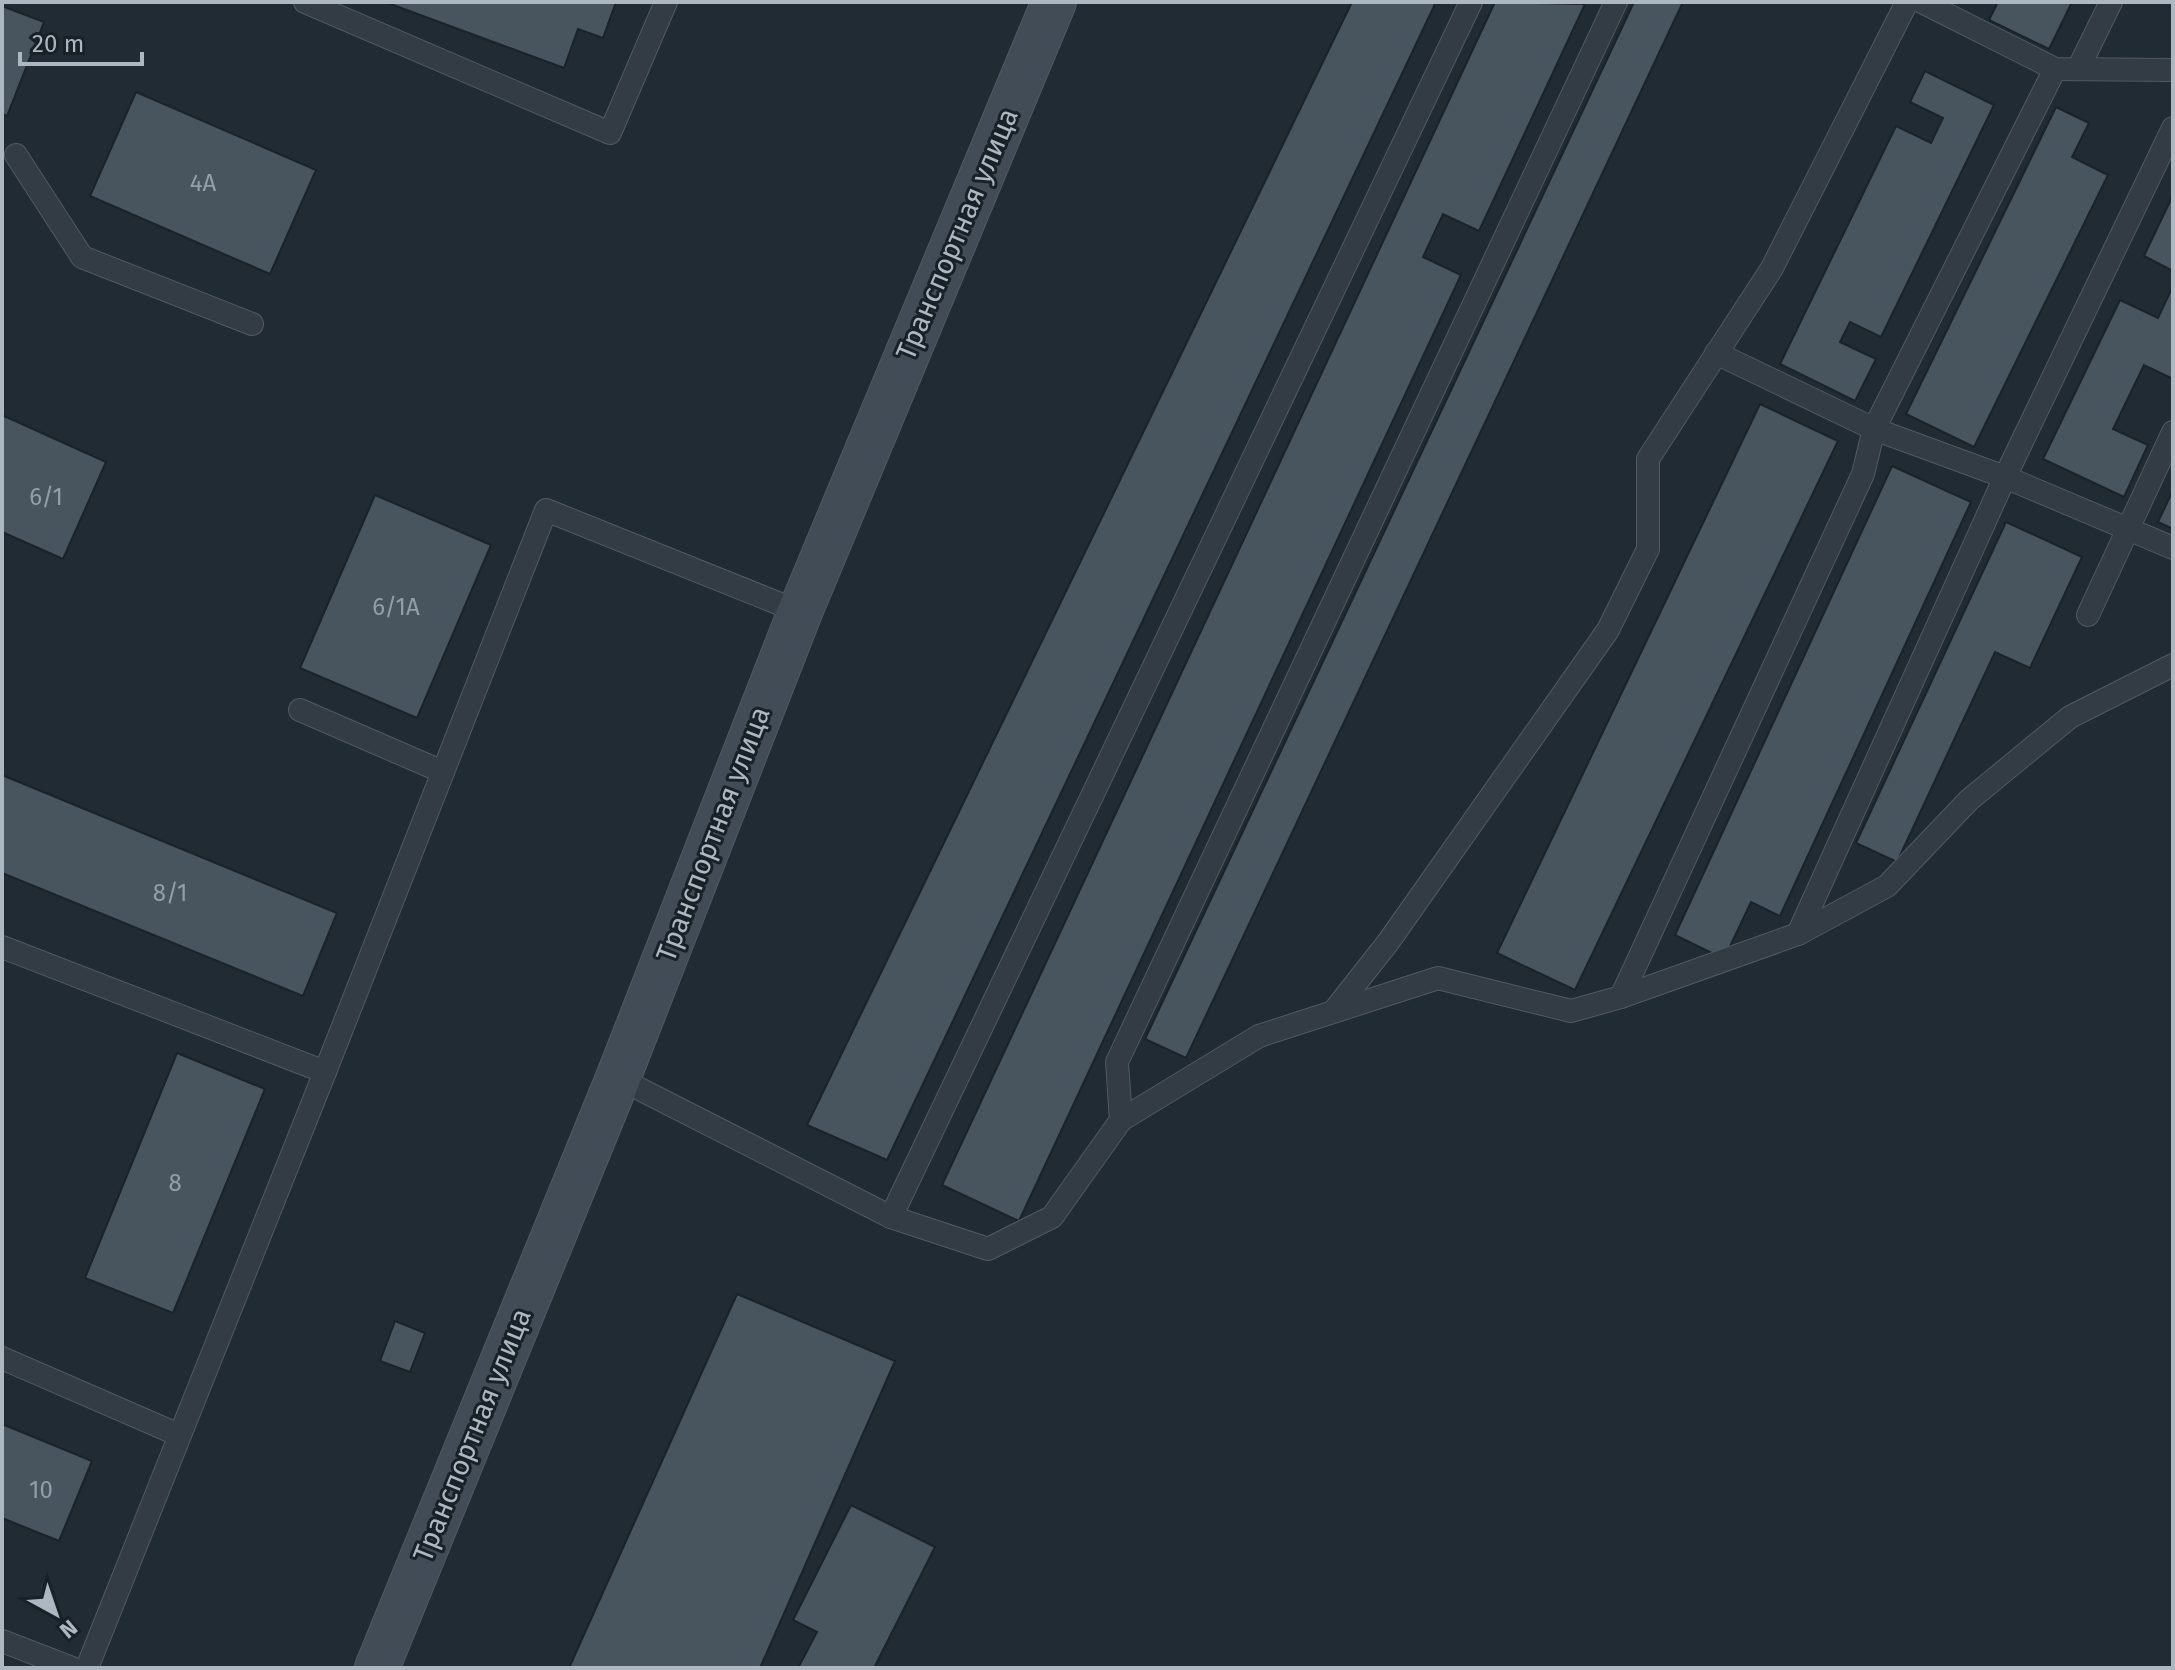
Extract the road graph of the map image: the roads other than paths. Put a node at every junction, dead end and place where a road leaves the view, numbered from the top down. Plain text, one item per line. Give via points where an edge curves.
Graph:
1 (305, 2) edge
2 (666, 2) edge
3 (1054, 2) edge
4 (1471, 2) edge
5 (1616, 2) edge
6 (1907, 2) edge
7 (1922, 2) edge
8 (2111, 2) edge
9 (2055, 69) junction
10 (2078, 69) junction
11 (2173, 70) edge
12 (2173, 128) edge
13 (7, 158) edge
14 (252, 324) dead end
15 (1716, 353) junction
16 (1874, 429) junction
17 (2173, 432) edge
18 (2005, 477) junction
19 (2127, 528) junction
20 (2173, 548) edge
21 (800, 612) junction
22 (2088, 615) dead end
23 (2173, 665) edge
24 (300, 710) dead end
25 (443, 772) junction
26 (1798, 934) junction
27 (2, 947) edge
28 (1621, 997) junction
29 (1334, 1011) junction
30 (325, 1072) junction
31 (618, 1078) junction
32 (1121, 1120) junction
33 (891, 1217) junction
34 (2, 1358) edge
35 (179, 1435) junction
36 (2, 1641) edge
37 (72, 1668) edge
38 (87, 1668) edge
39 (377, 1668) edge

1 - 2 lane via 610,133
3 - 21 main road, Транспортная улица
4 - 33 lane
5 - 32 lane via 1117,1062
6 - 15 lane via 1772,268
7 - 9 lane
8 - 10 lane
9 - 10 lane
9 - 16 lane
10 - 11 lane
12 - 18 lane
13 - 14 lane via 82,257
15 - 16 lane
15 - 29 lane via 1648,459 1648,549 1608,630
16 - 18 lane
16 - 28 lane via 1863,474
17 - 19 lane
18 - 19 lane
18 - 26 lane
19 - 20 lane
19 - 22 lane
21 - 25 lane via 546,510
21 - 31 main road, Транспортная улица
23 - 26 lane via 2070,717 1969,800 1887,886
24 - 25 lane
25 - 30 lane
26 - 28 lane
27 - 30 lane
28 - 29 lane via 1571,1011 1438,978
29 - 32 lane via 1259,1036
30 - 35 lane
31 - 33 lane
31 - 39 main road, Транспортная улица
32 - 33 lane via 1052,1217 988,1249
34 - 35 lane
35 - 38 lane
36 - 37 lane

